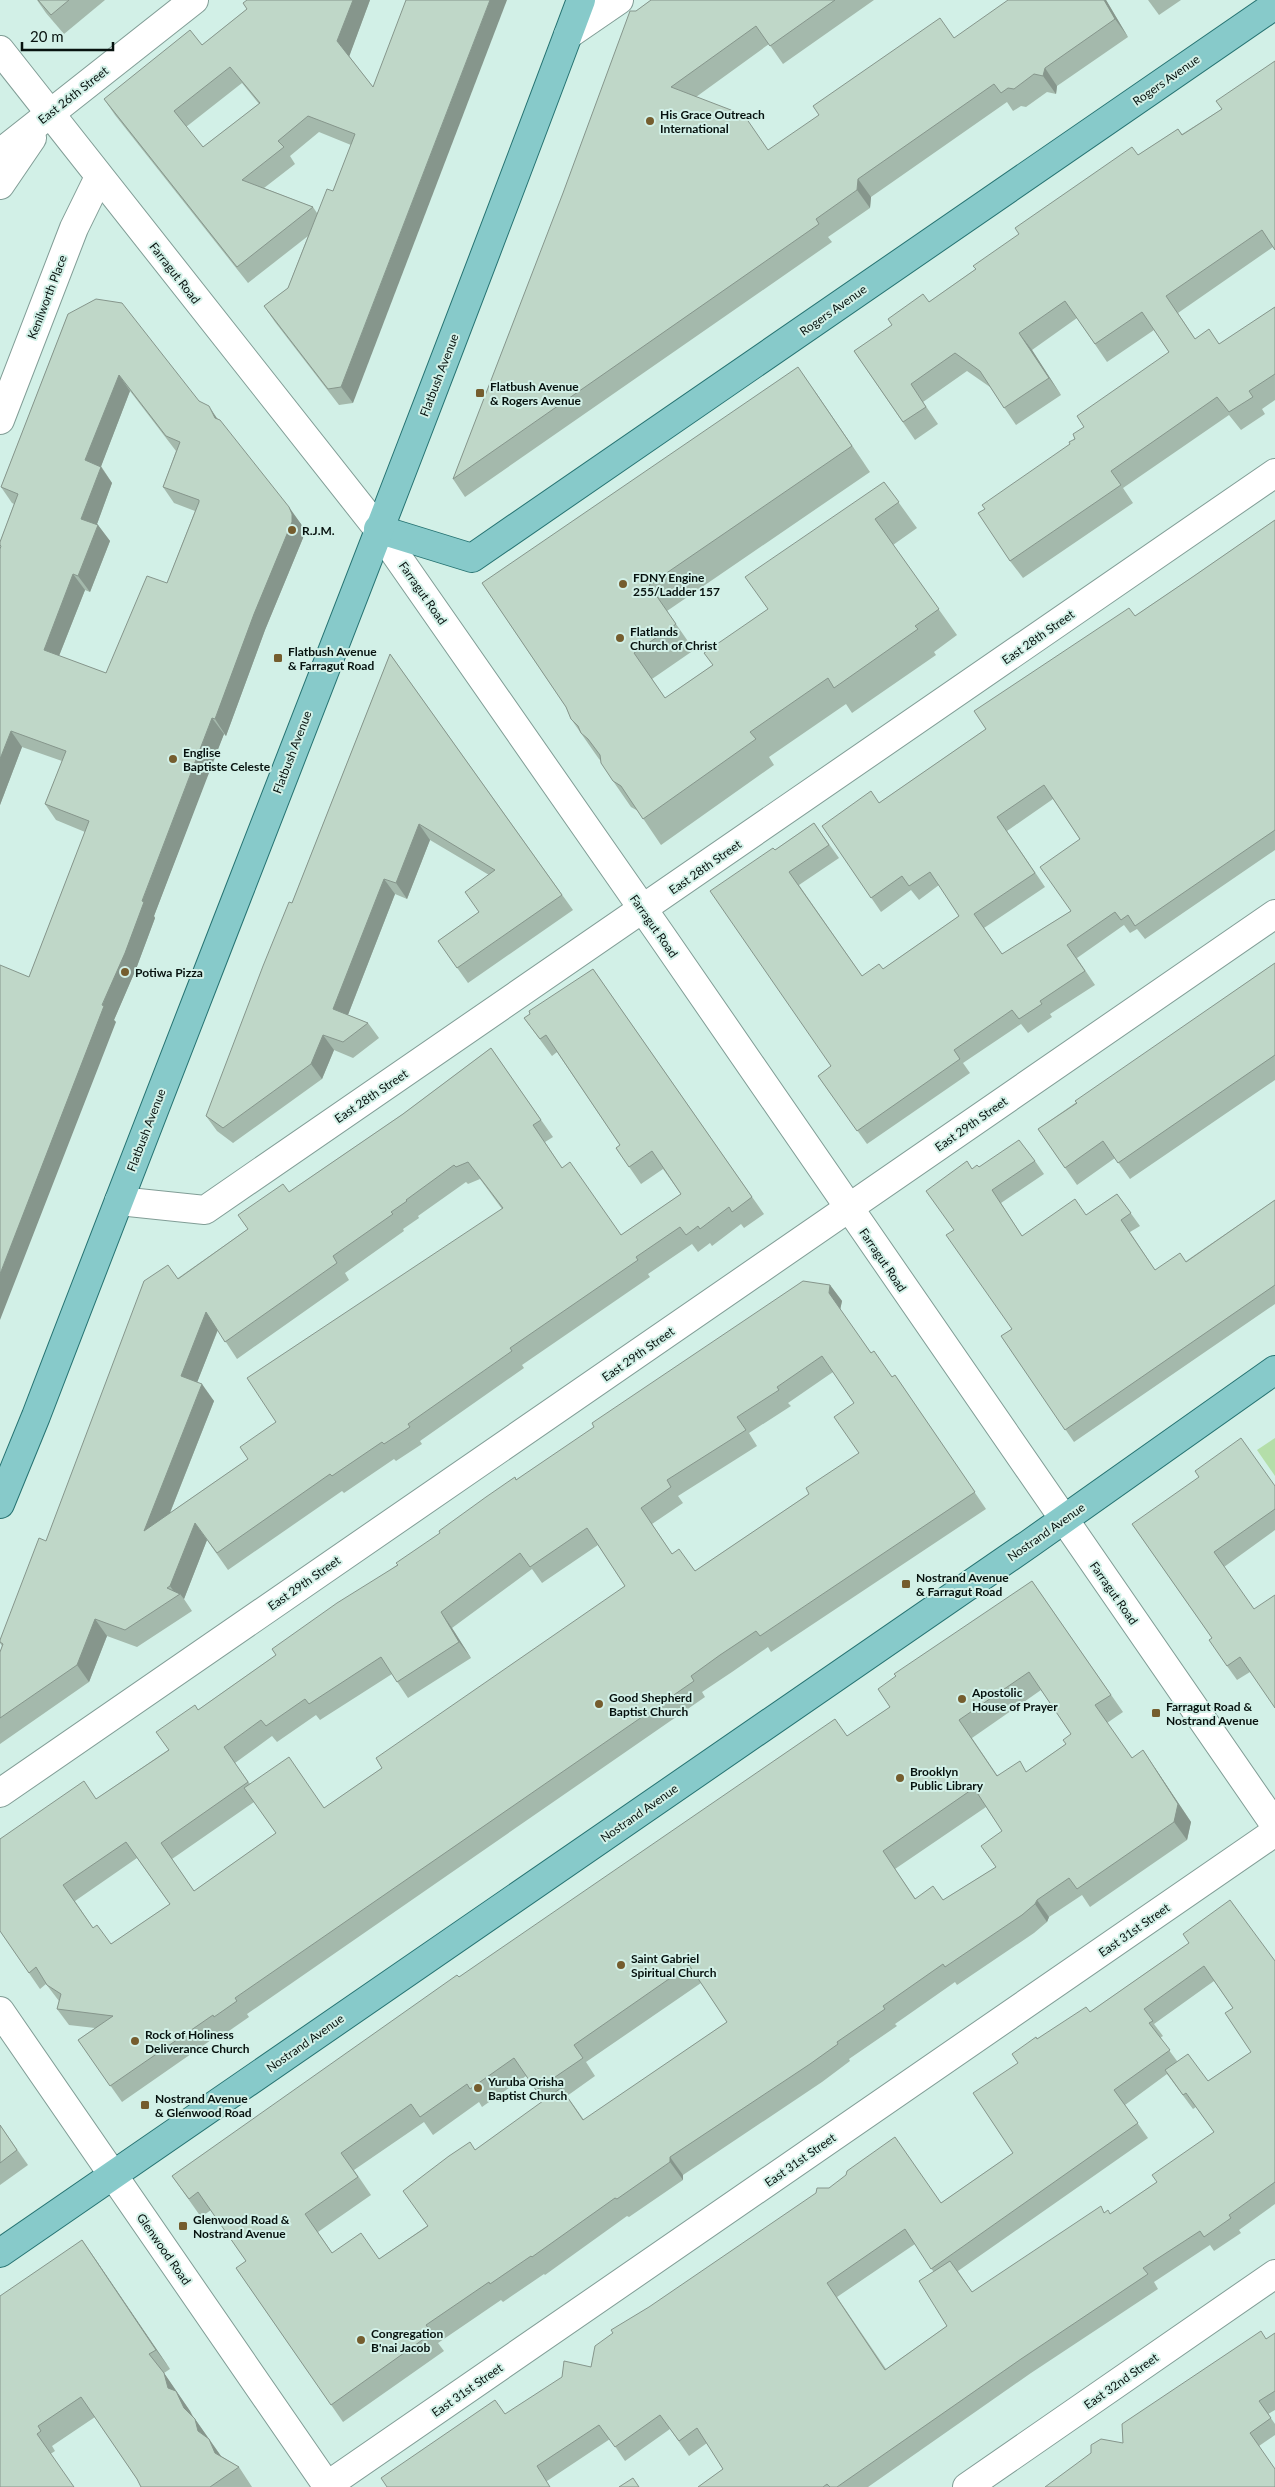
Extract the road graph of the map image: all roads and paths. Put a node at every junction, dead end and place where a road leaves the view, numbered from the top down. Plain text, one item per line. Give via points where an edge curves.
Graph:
1 (194, 0) edge
2 (581, 0) edge
3 (618, 0) edge
4 (1275, 5) edge
5 (568, 35) junction
6 (0, 50) edge
7 (48, 114) junction
8 (0, 153) edge
9 (100, 177) junction
10 (0, 185) edge
11 (0, 420) edge
12 (1275, 473) edge
13 (378, 529) junction
14 (643, 909) junction
15 (1275, 914) edge
16 (119, 1201) junction
17 (848, 1208) junction
18 (1275, 1370) edge
19 (2, 1493) edge
20 (1063, 1520) junction
21 (0, 1793) edge
22 (1275, 1826) edge
23 (1275, 1832) edge
24 (0, 2011) edge
25 (113, 2176) junction
26 (0, 2253) edge
27 (1275, 2274) edge
28 (327, 2487) edge
29 (967, 2487) edge

1 - 7 street, East 26th Street
2 - 5 main road, Flatbush Avenue
3 - 5 street
4 - 13 main road, Rogers Avenue via 472,558
5 - 13 main road, Flatbush Avenue via 416,438
6 - 7 street, Farragut Road
7 - 8 street, East 26th Street
7 - 9 street, Farragut Road
7 - 10 street
9 - 11 street, Kenilworth Place via 74,228
9 - 13 street, Farragut Road
12 - 14 street, East 28th Street
13 - 14 street, Farragut Road
13 - 16 main road, Flatbush Avenue
14 - 16 street, East 28th Street via 206,1210
14 - 17 street, Farragut Road
15 - 17 street, East 29th Street
16 - 19 main road, Flatbush Avenue
17 - 20 street, Farragut Road
17 - 21 street, East 29th Street
18 - 20 main road, Nostrand Avenue
20 - 22 street, Farragut Road
20 - 25 main road, Nostrand Avenue
23 - 28 street, East 31st Street
24 - 25 street, Glenwood Road
25 - 26 main road, Nostrand Avenue
25 - 28 street, Glenwood Road
27 - 29 street, East 32nd Street

